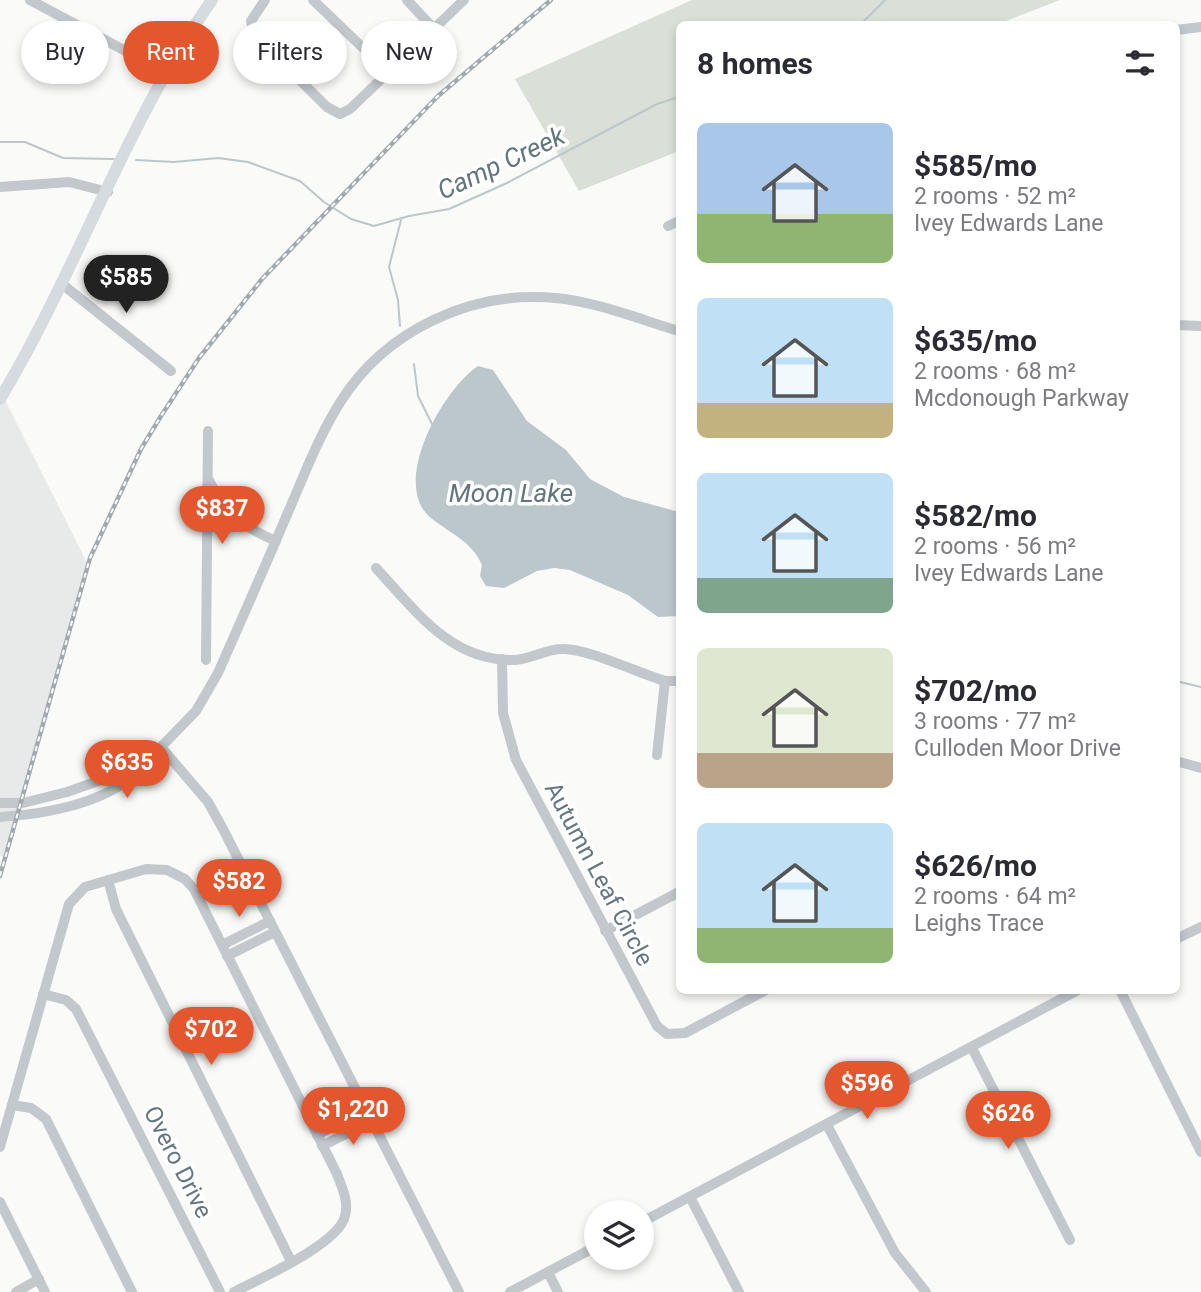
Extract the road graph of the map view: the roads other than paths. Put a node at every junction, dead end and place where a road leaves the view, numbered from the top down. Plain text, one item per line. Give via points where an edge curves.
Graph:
1 (30, 0) edge
2 (212, 0) edge
3 (265, 0) edge
4 (313, 0) edge
5 (407, 0) edge
6 (463, 0) edge
7 (199, 21) edge
8 (427, 21) edge
9 (440, 21) edge
10 (1201, 27) edge
11 (1180, 30) edge
12 (361, 46) edge
13 (123, 50) edge
14 (161, 84) edge
15 (374, 84) edge
16 (0, 187) edge
17 (108, 191) junction
18 (676, 222) edge
19 (668, 226) dead end
20 (62, 284) junction
21 (1180, 324) edge
22 (1201, 326) edge
23 (676, 330) edge
24 (171, 371) dead end
25 (0, 399) edge
26 (208, 431) dead end
27 (208, 475) junction
28 (276, 541) junction
29 (376, 568) dead end
30 (206, 660) dead end
31 (502, 660) junction
32 (665, 681) junction
33 (676, 681) edge
34 (161, 747) junction
35 (657, 755) dead end
36 (1180, 762) edge
37 (1201, 768) edge
38 (0, 803) edge
39 (0, 817) edge
40 (108, 880) junction
41 (676, 894) edge
42 (270, 921) junction
43 (1201, 927) edge
44 (605, 931) junction
45 (275, 932) junction
46 (1180, 937) edge
47 (222, 945) junction
48 (227, 956) junction
49 (43, 994) junction
50 (758, 994) edge
51 (1071, 994) edge
52 (1122, 994) edge
53 (972, 1048) junction
54 (12, 1105) junction
55 (365, 1109) junction
56 (371, 1121) junction
57 (827, 1125) junction
58 (317, 1135) junction
59 (322, 1146) junction
60 (0, 1147) edge
61 (1201, 1152) edge
62 (690, 1197) junction
63 (0, 1202) edge
64 (654, 1216) edge
65 (1070, 1240) dead end
66 (584, 1253) edge
67 (292, 1261) junction
68 (548, 1272) junction
69 (39, 1279) junction
70 (16, 1292) edge
71 (45, 1292) edge
72 (132, 1292) edge
73 (220, 1292) edge
74 (234, 1292) edge
75 (458, 1292) edge
76 (510, 1292) edge
77 (558, 1292) edge
78 (739, 1292) edge
79 (926, 1292) edge

1 - 13 street
2 - 7 main road
3 - 15 street via 251,21 254,34 333,112 346,112
4 - 12 street
5 - 8 street
6 - 9 street
10 - 11 street
14 - 17 main road
16 - 17 street via 69,182
17 - 20 main road
18 - 19 street
20 - 24 street
20 - 25 main road
21 - 22 street
23 - 28 street via 585,303 543,298 485,303 426,324 387,349 348,390 323,432
26 - 27 street
27 - 28 street via 229,514 246,528
27 - 30 street
28 - 34 street via 205,696
29 - 31 street via 436,632 457,647
31 - 32 street via 562,649 578,651
31 - 44 street, Autumn Leaf Circle via 503,713 516,760
32 - 33 street
32 - 35 street
34 - 38 street via 112,776 67,792 23,803
34 - 39 street via 127,783 63,809
34 - 42 street via 208,802
36 - 37 street
40 - 47 street via 146,869 176,873 194,889
40 - 49 street via 81,890 69,904
40 - 67 street via 116,909
41 - 44 street
42 - 45 street
42 - 47 street
43 - 46 street
44 - 50 street, Autumn Leaf Circle via 653,1020 667,1034 685,1033
45 - 48 street
45 - 55 street
47 - 48 street
48 - 58 street
49 - 54 street
49 - 73 street, Overo Drive via 66,1000 76,1009
51 - 53 street
52 - 61 street
53 - 57 street
53 - 65 street
54 - 60 street
54 - 72 street via 31,1108 46,1119
55 - 56 street
55 - 58 street
56 - 59 street
56 - 75 street
57 - 62 street
57 - 79 street via 895,1252
58 - 59 street
59 - 67 street via 346,1199 349,1219
62 - 64 street
62 - 78 street
63 - 69 street
66 - 68 street
67 - 74 street
68 - 76 street
68 - 77 street
69 - 70 street
69 - 71 street

